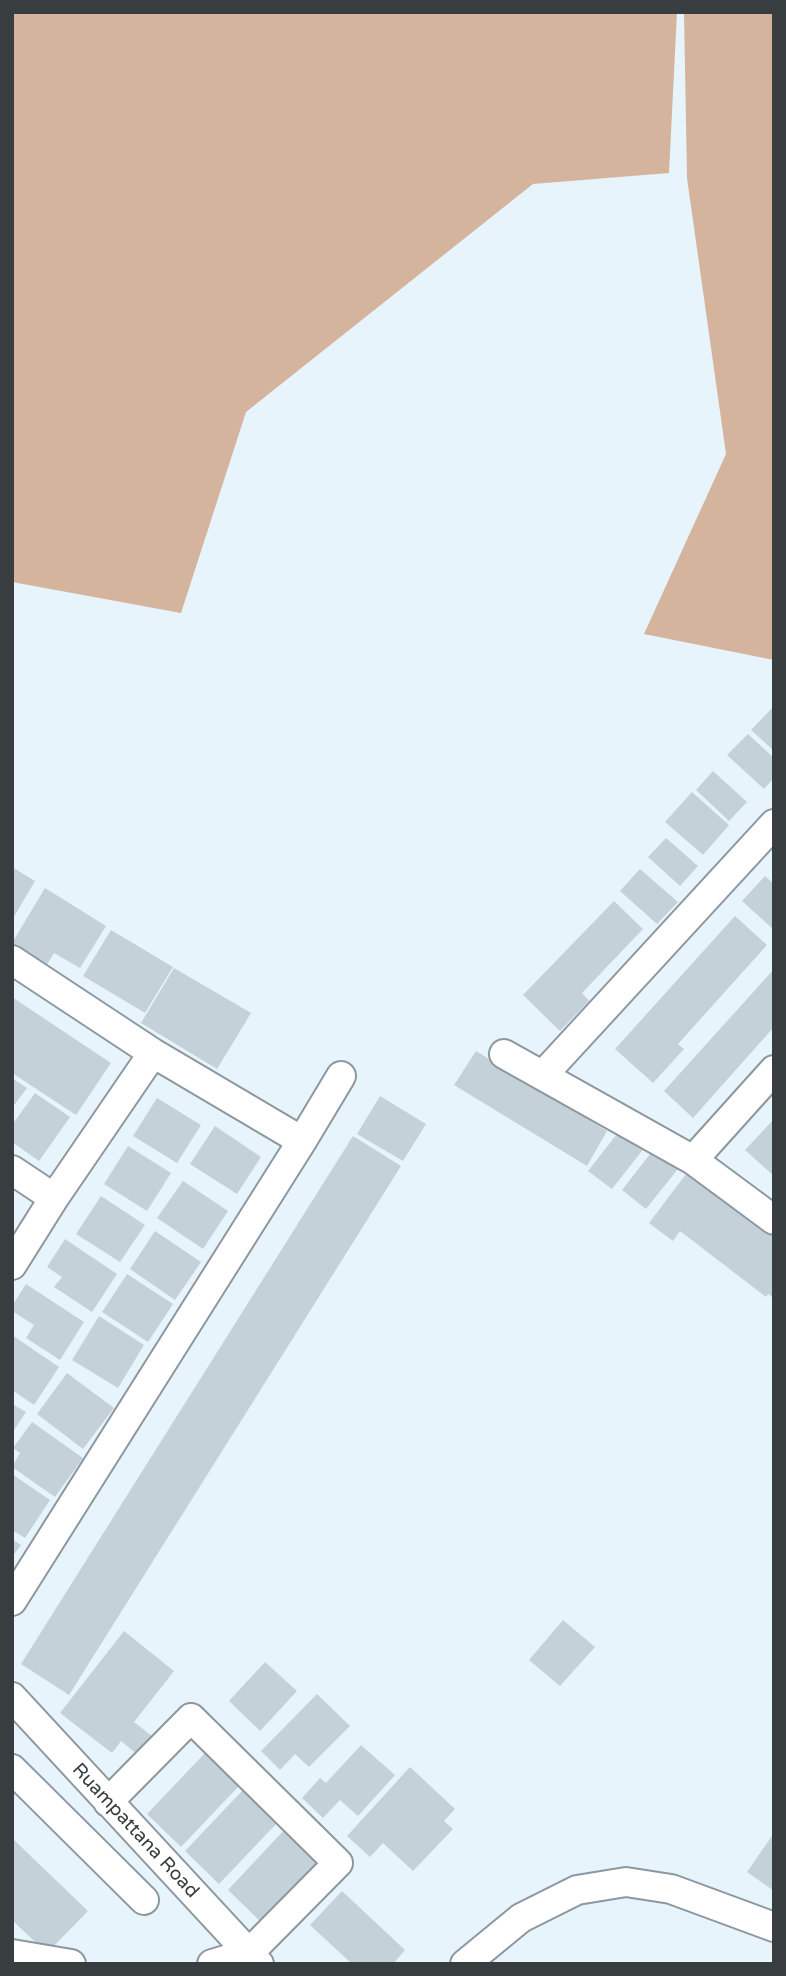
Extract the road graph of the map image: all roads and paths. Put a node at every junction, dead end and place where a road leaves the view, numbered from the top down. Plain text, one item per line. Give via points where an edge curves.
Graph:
1 (774, 824) edge
2 (12, 960) edge
3 (153, 1053) junction
4 (504, 1054) dead end
5 (774, 1070) edge
6 (543, 1075) junction
7 (341, 1076) dead end
8 (302, 1141) junction
9 (693, 1160) junction
10 (12, 1170) edge
11 (54, 1198) junction
12 (774, 1220) edge
13 (12, 1265) edge
14 (12, 1601) edge
15 (12, 1697) edge
16 (12, 1769) edge
17 (107, 1802) junction
18 (131, 1827) junction
19 (101, 1857) junction
20 (144, 1900) dead end
21 (774, 1927) edge
22 (12, 1954) edge
23 (254, 1958) edge
24 (71, 1964) edge
25 (212, 1964) edge
26 (465, 1964) edge

1 - 6 street
2 - 3 street
3 - 8 street
3 - 11 street
4 - 6 street
5 - 9 street
6 - 9 street
7 - 8 street
8 - 14 street
9 - 12 street
10 - 11 street
11 - 13 street
15 - 17 street, Ruampattana Road
16 - 19 street
17 - 18 street, Ruampattana Road
17 - 23 street via 191,1718 338,1863
18 - 19 street
18 - 23 street, Ruampattana Road
19 - 20 street
21 - 26 street via 671,1889 626,1882 577,1890 532,1912
22 - 24 street
23 - 25 street

